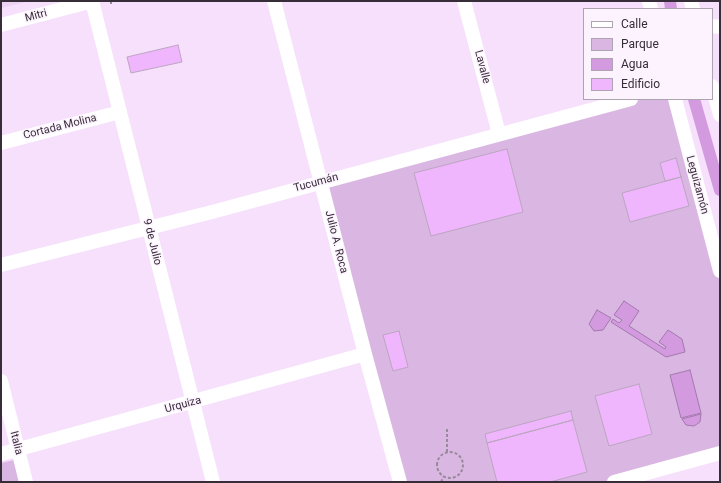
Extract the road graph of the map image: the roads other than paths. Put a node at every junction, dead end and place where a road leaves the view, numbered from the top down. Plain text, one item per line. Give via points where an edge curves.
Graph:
1 (93, 1) edge
2 (274, 1) edge
3 (464, 1) edge
4 (1, 25) edge
5 (713, 90) edge
6 (627, 100) edge
7 (675, 100) edge
8 (120, 112) junction
9 (720, 115) edge
10 (499, 134) junction
11 (1, 143) edge
12 (321, 182) junction
13 (148, 228) junction
14 (1, 265) edge
15 (720, 270) edge
16 (365, 354) junction
17 (1, 381) edge
18 (192, 402) junction
19 (18, 450) junction
20 (720, 453) edge
21 (1, 454) edge
22 (26, 482) edge
23 (213, 482) edge
24 (400, 482) edge
25 (614, 482) edge

1 - 4 street, Mitri
1 - 8 street, 9 de Julio
2 - 12 street, Julio A. Roca
3 - 10 street, Lavalle
5 - 9 street
6 - 10 street, Tucumán
7 - 15 street, Leguizamón
8 - 11 street, Cortada Molina
8 - 13 street, 9 de Julio
10 - 12 street, Tucumán
12 - 13 street, Tucumán
12 - 16 street, Julio A. Roca
13 - 14 street, Tucumán
13 - 18 street, 9 de Julio
16 - 18 street, Urquiza
16 - 24 street, Julio A. Roca
17 - 19 street, Italia
18 - 19 street, Urquiza
18 - 23 street, 9 de Julio
19 - 21 street, Urquiza
19 - 22 street, Italia
20 - 25 street

